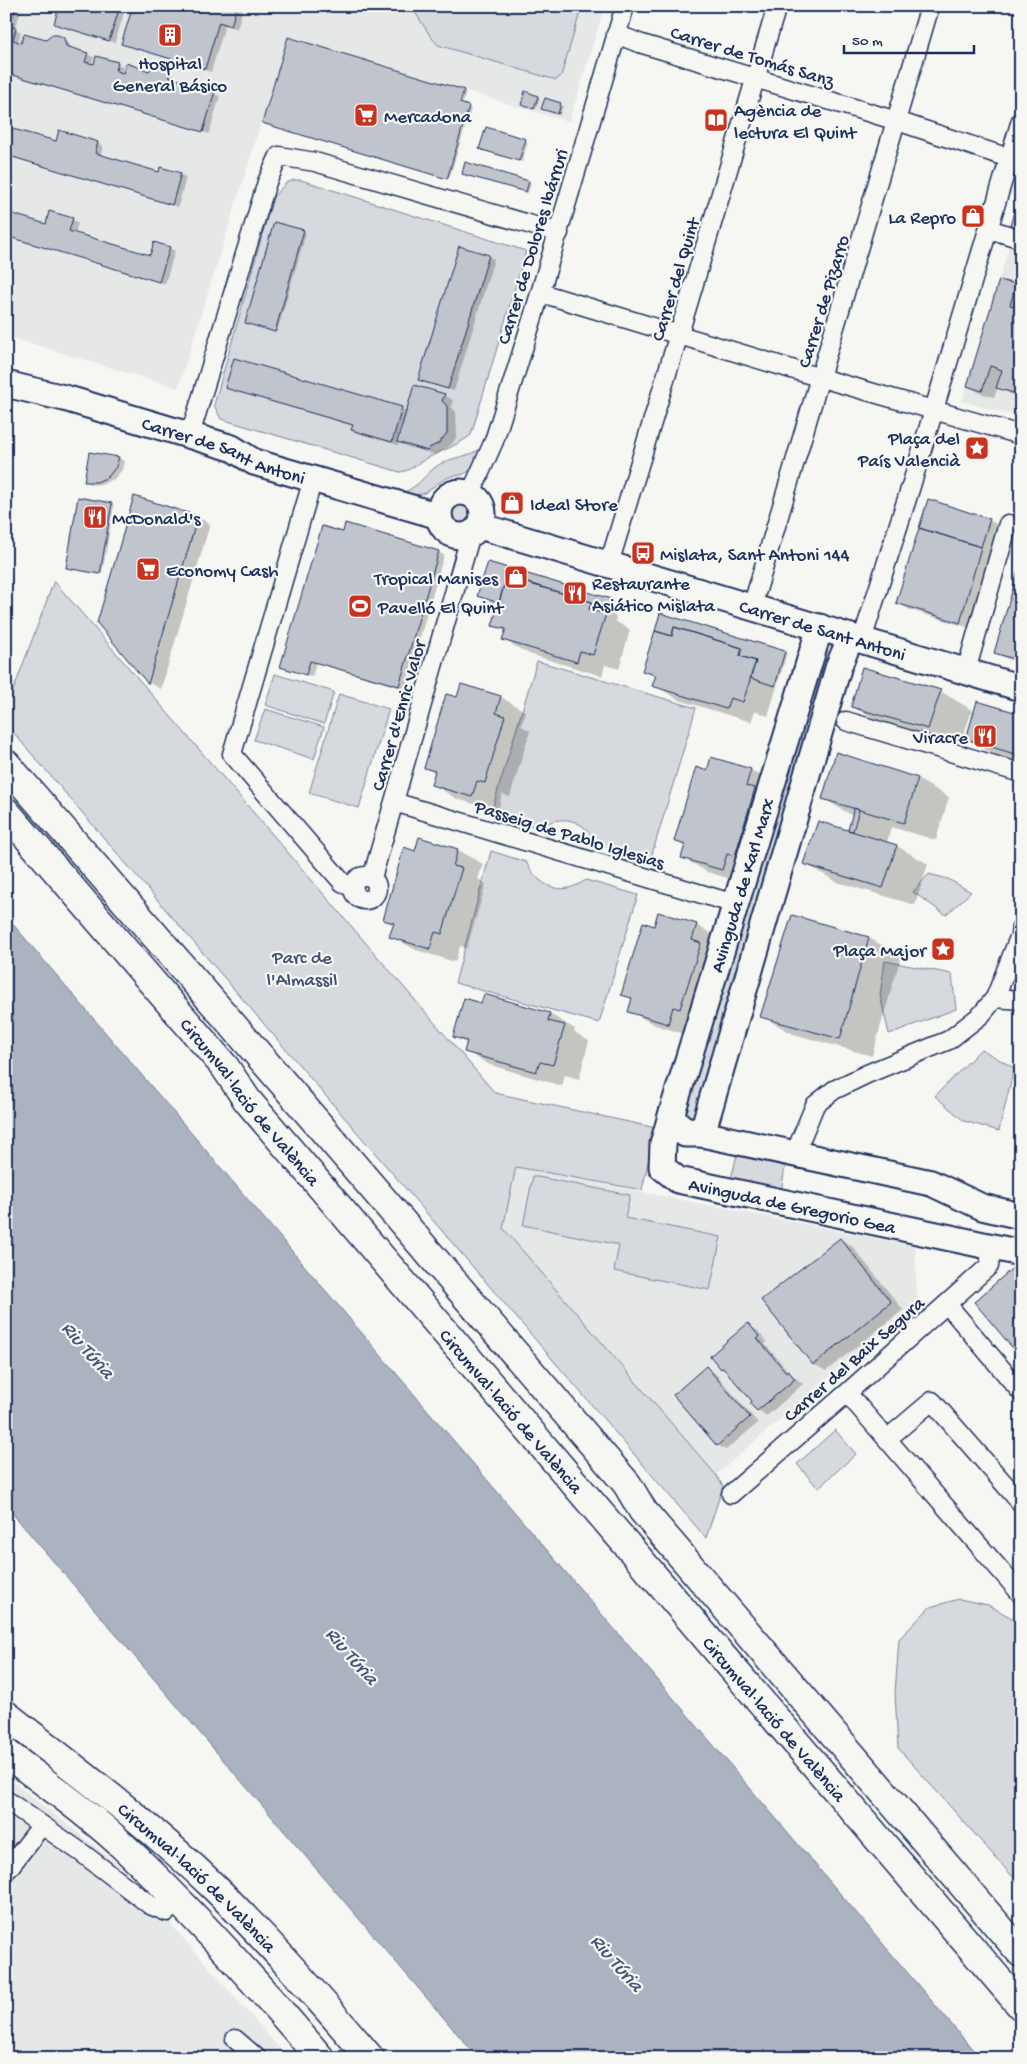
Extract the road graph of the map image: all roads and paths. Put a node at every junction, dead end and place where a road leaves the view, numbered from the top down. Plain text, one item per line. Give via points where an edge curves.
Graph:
1 (625, 6) edge
2 (777, 6) edge
3 (930, 6) edge
4 (616, 34) junction
5 (756, 78) junction
6 (1021, 120) edge
7 (898, 121) junction
8 (1015, 160) edge
9 (989, 230) junction
10 (559, 233) junction
11 (1021, 239) edge
12 (541, 293) junction
13 (680, 334) junction
14 (821, 378) junction
15 (6, 384) edge
16 (934, 410) junction
17 (190, 435) junction
18 (1021, 435) edge
19 (313, 479) junction
20 (470, 495) junction
21 (439, 516) junction
22 (1008, 524) dead end
23 (475, 530) junction
24 (608, 564) junction
25 (752, 607) junction
26 (820, 627) junction
27 (857, 639) junction
28 (966, 671) junction
29 (1021, 688) edge
30 (846, 721) dead end
31 (6, 764) edge
32 (1021, 773) edge
33 (394, 802) junction
34 (6, 812) edge
35 (735, 904) junction
36 (1021, 927) edge
37 (995, 998) junction
38 (1021, 1000) edge
39 (226, 1067) junction
40 (671, 1116) junction
41 (702, 1134) junction
42 (663, 1144) junction
43 (798, 1146) dead end
44 (1021, 1216) edge
45 (992, 1247) junction
46 (1021, 1253) edge
47 (947, 1304) junction
48 (1021, 1392) edge
49 (847, 1393) junction
50 (887, 1439) junction
51 (731, 1494) dead end
52 (1021, 1503) edge
53 (643, 1511) junction
54 (1021, 1594) edge
55 (6, 1715) edge
56 (6, 1753) edge
57 (6, 1800) edge
58 (42, 1825) junction
59 (6, 1868) edge
60 (167, 1912) dead end
61 (1021, 1953) edge
62 (1021, 2006) edge
63 (234, 2039) dead end
64 (257, 2058) edge
65 (320, 2058) edge
66 (370, 2058) edge

1 - 4 street, Carrer de Dolores Ibárruri
2 - 5 street, Carrer del Quint
3 - 7 street, Carrer de Pizarro
4 - 5 street, Carrer de Tomás Sanz
4 - 10 street, Carrer de Dolores Ibárruri
5 - 7 street, Carrer de Tomás Sanz
5 - 13 street, Carrer del Quint
6 - 8 street
7 - 8 street, Carrer de Tomás Sanz
7 - 14 street, Carrer de Pizarro
8 - 9 street
9 - 11 street
9 - 16 street
10 - 12 street, Carrer de Dolores Ibárruri
10 - 17 street via 315,162 280,156 267,182
12 - 13 street
12 - 20 street, Carrer de Dolores Ibárruri via 494,441
13 - 14 street
13 - 24 street, Carrer del Quint
14 - 16 street
14 - 25 street, Carrer de Pizarro
15 - 17 street, Carrer de Sant Antoni
16 - 18 street
16 - 27 street
17 - 19 street, Carrer de Sant Antoni via 232,448 254,462
19 - 21 street, Carrer de Sant Antoni
19 - 33 street, Carrer d'Enric Valor via 232,754 342,882 354,888 355,881 361,877 372,878
20 - 21 street via 452,494 442,503
20 - 23 street via 476,498 482,510
21 - 23 street via 444,529 450,533 464,536
22 - 28 street
23 - 24 street, Carrer de Sant Antoni
23 - 33 street, Carrer d'Enric Valor
24 - 25 street, Carrer de Sant Antoni
25 - 26 street, Carrer de Sant Antoni
26 - 27 street, Carrer de Sant Antoni
26 - 35 street, Avinguda de Karl Marx
27 - 28 street, Carrer de Sant Antoni
27 - 41 street, Avinguda de Karl Marx via 840,665
28 - 29 street, Carrer de Sant Antoni
30 - 32 street
31 - 53 highway, Circumval·lació de València via 627,1484
33 - 35 street, Passeig de Pablo Iglesias
34 - 39 highway, Circumval·lació de València
35 - 40 street, Avinguda de Karl Marx
36 - 37 street
37 - 38 street
37 - 43 street via 981,1015 950,1040 834,1090 815,1105
39 - 53 highway via 256,1089 321,1163 427,1268 620,1490
39 - 62 highway, Circumval·lació de València via 248,1100
40 - 41 street via 682,1128
40 - 42 street, Avinguda de Karl Marx
41 - 42 street via 683,1134
41 - 44 street via 931,1183 982,1207
42 - 45 street, Avinguda de Gregorio Gea via 662,1166 678,1180
45 - 46 street, Avinguda de Gregorio Gea
45 - 47 street, Carrer del Baix Segura via 989,1266
47 - 48 street
47 - 49 street, Carrer del Baix Segura
49 - 50 street
49 - 51 street, Carrer del Baix Segura
50 - 52 street via 932,1401
50 - 54 street
53 - 61 highway, Circumval·lació de València
55 - 66 highway, Circumval·lació de València via 146,1825 214,1887 300,1975
56 - 65 highway, Circumval·lació de València via 128,1851 186,1908
57 - 58 street
58 - 59 street
58 - 60 street via 150,1905
63 - 64 street

